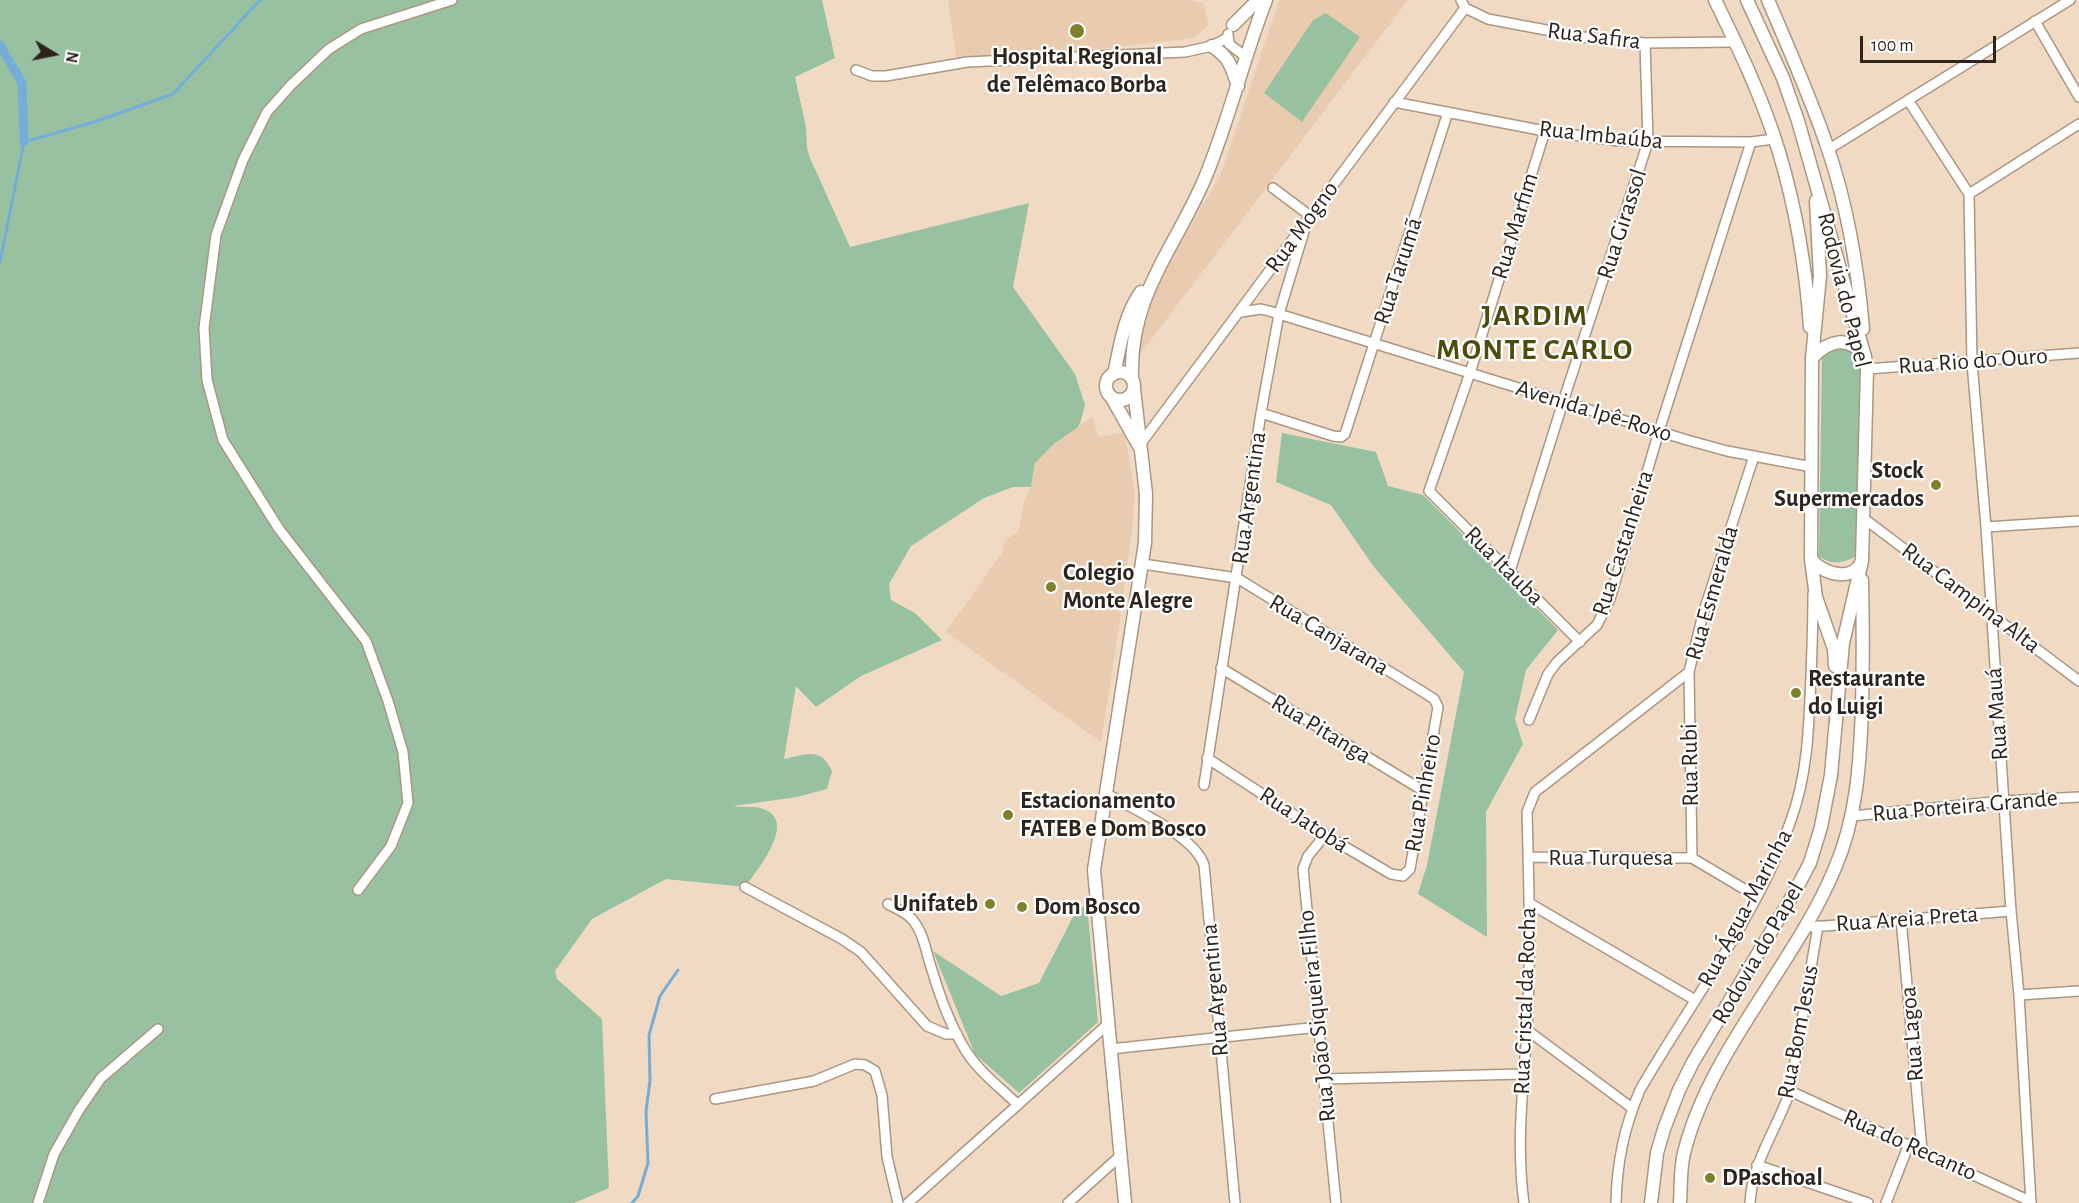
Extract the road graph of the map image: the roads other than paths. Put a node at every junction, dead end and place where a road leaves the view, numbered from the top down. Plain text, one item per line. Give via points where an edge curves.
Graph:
1 (452, 0) edge
2 (1258, 0) edge
3 (1266, 0) edge
4 (1715, 0) edge
5 (1747, 0) edge
6 (1768, 0) edge
7 (2070, 0) edge
8 (1463, 4) edge
9 (1259, 17) junction
10 (2035, 21) junction
11 (1233, 25) junction
12 (1227, 38) junction
13 (1736, 42) junction
14 (1645, 43) junction
15 (1212, 46) junction
16 (1246, 57) junction
17 (856, 70) dead end
18 (1238, 86) junction
19 (2079, 97) edge
20 (1908, 100) junction
21 (1394, 102) junction
22 (1448, 112) junction
23 (2079, 124) edge
24 (1545, 131) junction
25 (1774, 139) junction
26 (1648, 142) junction
27 (1751, 142) junction
28 (1828, 149) junction
29 (1814, 173) junction
30 (1273, 188) dead end
31 (1969, 194) junction
32 (1309, 215) junction
33 (1155, 275) junction
34 (1241, 312) junction
35 (1279, 314) junction
36 (1374, 343) junction
37 (2079, 353) edge
38 (1812, 358) junction
39 (1866, 363) junction
40 (1972, 363) junction
41 (1470, 373) junction
42 (1114, 374) junction
43 (1134, 388) junction
44 (1112, 398) junction
45 (1563, 402) junction
46 (1261, 413) junction
47 (1123, 418) junction
48 (1659, 431) junction
49 (1139, 446) junction
50 (1754, 456) junction
51 (1812, 467) junction
52 (1429, 491) joint
53 (1862, 516) junction
54 (2079, 521) edge
55 (1986, 527) junction
56 (1811, 559) junction
57 (1862, 561) junction
58 (1143, 564) junction
59 (1510, 571) junction
60 (1237, 578) junction
61 (1990, 612) junction
62 (1580, 642) junction
63 (1221, 668) junction
64 (1689, 672) junction
65 (2079, 681) edge
66 (1838, 694) junction
67 (1438, 707) joint
68 (1530, 720) dead end
69 (1207, 758) junction
70 (1204, 785) dead end
71 (1422, 790) junction
72 (1106, 793) junction
73 (2079, 797) edge
74 (1530, 800) joint
75 (2003, 801) junction
76 (1852, 816) junction
77 (1325, 835) junction
78 (1528, 857) junction
79 (1692, 858) junction
80 (1403, 876) joint
81 (745, 887) dead end
82 (358, 890) dead end
83 (1756, 896) junction
84 (1529, 903) junction
85 (888, 904) dead end
86 (2011, 911) junction
87 (1902, 919) junction
88 (1818, 926) junction
89 (1803, 928) junction
90 (2079, 991) edge
91 (2019, 995) junction
92 (1695, 1000) junction
93 (1108, 1024) junction
94 (1319, 1027) junction
95 (158, 1029) dead end
96 (1527, 1030) junction
97 (957, 1034) junction
98 (1220, 1037) junction
99 (1110, 1049) junction
100 (1522, 1074) junction
101 (1324, 1079) junction
102 (1790, 1091) junction
103 (715, 1099) dead end
104 (1018, 1105) junction
105 (1632, 1108) junction
106 (1909, 1144) junction
107 (1922, 1150) junction
108 (1120, 1155) junction
109 (1757, 1165) junction
110 (2030, 1202) edge
111 (38, 1203) edge
112 (898, 1203) edge
113 (909, 1203) edge
114 (1068, 1203) edge
115 (1125, 1203) edge
116 (1235, 1203) edge
117 (1336, 1203) edge
118 (1524, 1203) edge
119 (1616, 1203) edge
120 (1652, 1203) edge
121 (1680, 1203) edge
122 (1750, 1203) edge
123 (1868, 1203) edge
124 (1886, 1203) edge

1 - 82 street via 361,29 329,49 267,112 243,160 216,235 204,328 207,380 223,440 279,529 366,641 403,752 408,803 391,846
2 - 11 main road
3 - 9 main road
4 - 13 main road
5 - 29 main road, Rodovia do Papel via 1783,78
6 - 28 main road
7 - 10 street
8 - 14 street, Rua Safira via 1488,19 1583,37
8 - 21 street, Rua Mogno
9 - 11 street
9 - 16 main road
10 - 19 street
10 - 20 street
11 - 12 street
12 - 15 street
12 - 16 street
13 - 14 street, Rua Safira
13 - 25 main road
14 - 26 street, Rua Girassol
15 - 17 street via 1185,52 967,62 886,76
15 - 18 main road via 1230,62
16 - 18 main road
18 - 33 main road via 1205,178
20 - 28 street
20 - 31 street
21 - 22 street, Rua Imbaúba
21 - 32 street, Rua Mogno
22 - 24 street, Rua Imbaúba
22 - 36 street, Rua Tarumã
23 - 31 street
24 - 26 street, Rua Imbaúba
24 - 41 street, Rua Marfim
25 - 27 street, Rua Imbaúba
25 - 38 main road via 1794,210 1805,272
26 - 27 street, Rua Imbaúba
26 - 45 street, Rua Girassol
27 - 48 street, Rua Castanheira
28 - 39 main road via 1860,291
29 - 38 main road, Rodovia do Papel via 1820,276
29 - 39 main road, Rodovia do Papel
30 - 32 street
31 - 40 street, Rua Mauá
32 - 34 street, Rua Mogno
32 - 35 street, Rua Argentina
33 - 42 main road via 1131,311
33 - 43 main road via 1133,337
34 - 35 street, Avenida Ipê-Roxo via 1261,309
34 - 49 street, Rua Mogno
35 - 36 street, Avenida Ipê-Roxo
35 - 46 street, Rua Argentina
36 - 41 street, Avenida Ipê-Roxo
36 - 46 street, Rua Tarumã via 1347,430 1341,436
37 - 40 street, Rua Rio do Ouro
38 - 39 main road via 1827,345 1844,342 1857,347
38 - 51 main road, Rodovia do Papel
39 - 40 street, Rua Rio do Ouro
39 - 53 main road, Rodovia do Papel
40 - 55 street, Rua Mauá
41 - 45 street, Avenida Ipê-Roxo
41 - 52 street, Rua Marfim
42 - 43 main road via 1121,372
42 - 44 main road via 1106,387
43 - 44 main road via 1124,400
43 - 47 main road
43 - 49 main road
44 - 47 main road
45 - 48 street, Avenida Ipê-Roxo
45 - 59 street, Rua Girassol
46 - 60 street, Rua Argentina
47 - 49 main road
48 - 50 street, Avenida Ipê-Roxo
48 - 62 street, Rua Castanheira via 1610,599 1597,625
49 - 58 main road via 1147,523
50 - 51 street, Avenida Ipê-Roxo
50 - 64 street, Rua Esmeralda via 1703,614
51 - 56 main road, Rodovia do Papel
52 - 59 street, Rua Itauba
53 - 57 main road, Rodovia do Papel
53 - 61 street, Rua Campina Alta
54 - 55 street
55 - 61 street, Rua Mauá
56 - 57 main road via 1828,572 1844,574 1854,572
56 - 66 main road, Rodovia do Papel via 1818,607 1834,649
56 - 83 street, Rua Água-Marinha via 1810,707 1803,774 1780,851
57 - 66 main road, Rodovia do Papel via 1846,625
57 - 76 main road via 1861,720
58 - 60 street, Rua Canjarana
58 - 72 main road
59 - 62 street, Rua Itauba
60 - 63 street, Rua Argentina
60 - 67 street, Rua Canjarana via 1434,699
61 - 65 street, Rua Campina Alta
61 - 75 street, Rua Mauá
62 - 68 street, Rua Castanheira via 1548,674
63 - 69 street, Rua Argentina
63 - 71 street, Rua Pitanga
64 - 74 street, Rua Esmeralda via 1535,792
64 - 79 street, Rua Rubi
66 - 120 main road, Rodovia do Papel via 1832,775 1810,863 1679,1090 1657,1153
67 - 71 street, Rua Pinheiro
69 - 70 street, Rua Argentina
69 - 77 street, Rua Jatobá
71 - 80 street, Rua Pinheiro via 1410,869
72 - 93 main road via 1094,870
72 - 98 street, Rua Argentina via 1181,837 1200,855
73 - 75 street, Rua Porteira Grande
74 - 78 street, Rua Cristal da Rocha
75 - 76 street, Rua Porteira Grande
75 - 86 street, Rua Mauá
76 - 89 main road via 1835,869
77 - 80 street, Rua Jatobá via 1391,874
77 - 94 street, Rua João Siqueira Filho via 1303,869
78 - 79 street, Rua Turquesa
78 - 84 street, Rua Cristal da Rocha
79 - 83 street, Rua Turquesa
81 - 97 street via 861,952 927,1026
83 - 92 street, Rua Água-Marinha
84 - 92 street
84 - 96 street, Rua Cristal da Rocha
85 - 97 street via 916,924
86 - 87 street, Rua Areia Preta
86 - 91 street, Rua Mauá
87 - 88 street, Rua Areia Preta
87 - 107 street, Rua Lagoa
88 - 89 street, Rua Areia Preta
88 - 102 street, Rua Bom Jesus
89 - 121 main road via 1711,1083 1683,1156
90 - 91 street
91 - 110 street, Rua Mauá
92 - 105 street, Rua Água-Marinha
93 - 99 main road
93 - 104 street
94 - 98 street
94 - 101 street, Rua João Siqueira Filho
95 - 111 street via 101,1078 54,1154
96 - 100 street, Rua Cristal da Rocha
96 - 105 street
97 - 104 street via 979,1067
98 - 99 street
98 - 116 street, Rua Argentina
99 - 108 main road
100 - 101 street
100 - 118 street, Rua Cristal da Rocha
101 - 117 street, Rua João Siqueira Filho
102 - 106 street, Rua do Recanto
102 - 109 street, Rua Bom Jesus
103 - 112 street via 814,1081 855,1064 865,1065 875,1071 882,1095 887,1157
104 - 113 street
105 - 119 street, Rua Água-Marinha via 1621,1146
106 - 107 street, Rua do Recanto
106 - 124 street
107 - 110 street, Rua do Recanto
108 - 114 street
108 - 115 main road
109 - 122 street, Rua Bom Jesus
109 - 123 street

